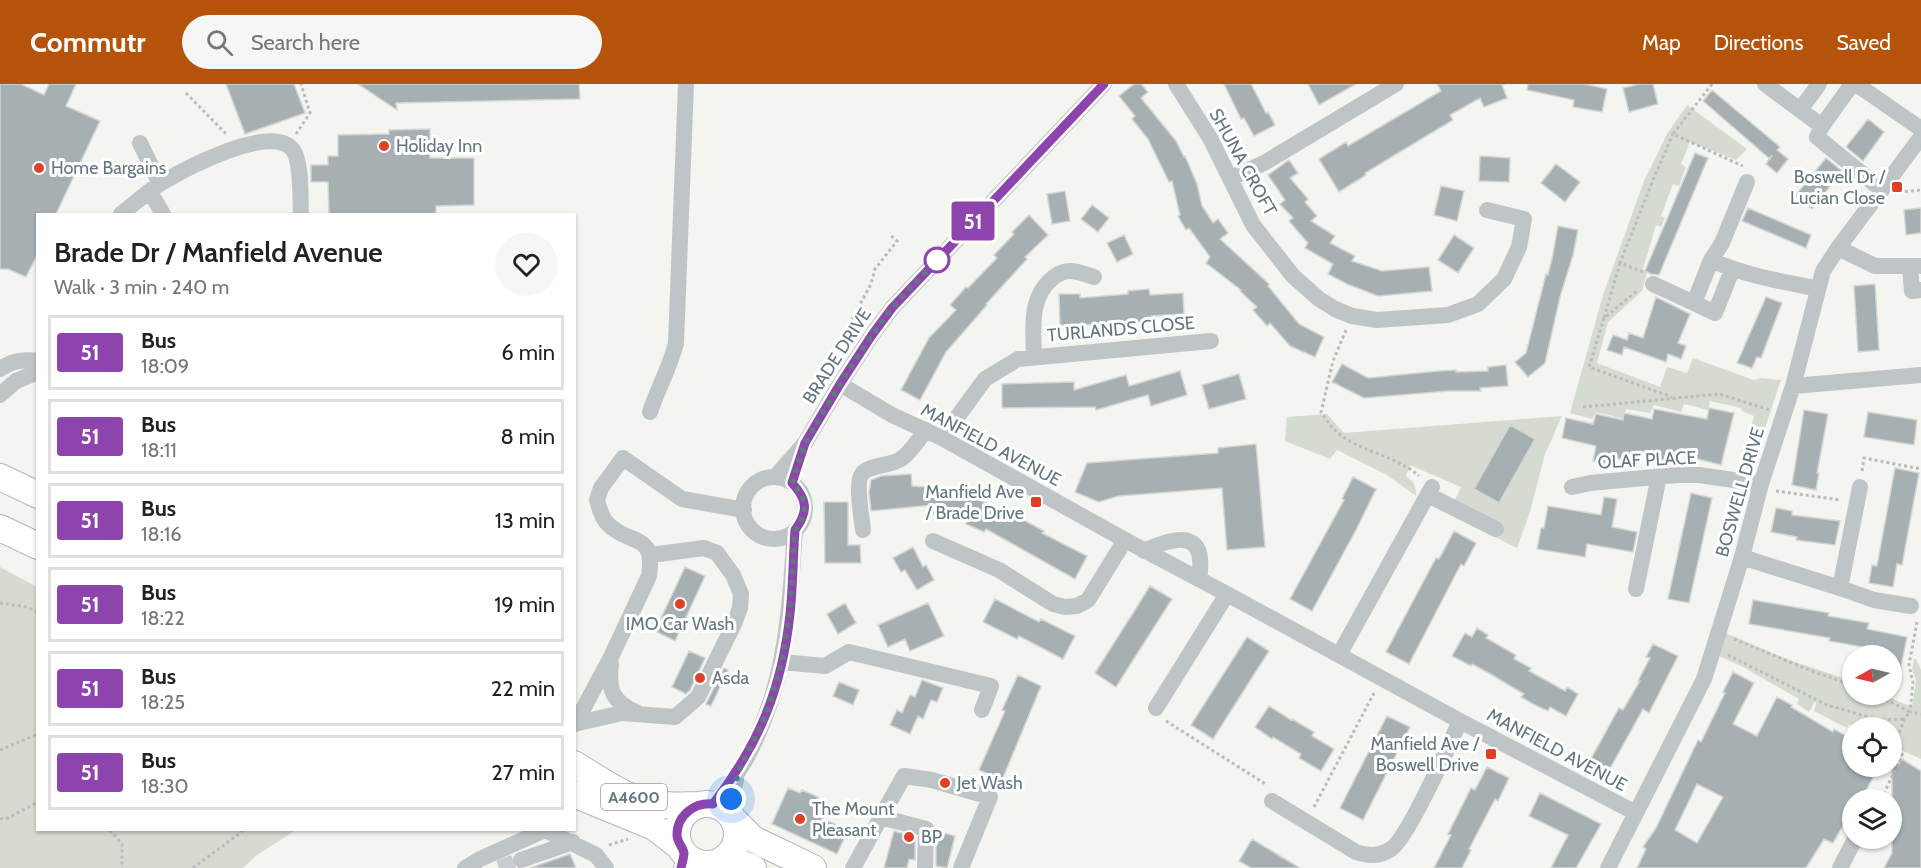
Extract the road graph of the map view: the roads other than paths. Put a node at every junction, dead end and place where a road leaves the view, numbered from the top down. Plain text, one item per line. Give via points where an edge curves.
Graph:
1 (686, 84) edge
2 (1104, 84) edge
3 (1176, 84) edge
4 (1396, 84) edge
5 (1765, 84) edge
6 (1819, 84) edge
7 (1854, 84) edge
8 (1377, 89) edge
9 (1800, 110) junction
10 (1822, 126) junction
11 (1921, 129) edge
12 (1921, 137) edge
13 (140, 143) dead end
14 (1231, 178) junction
15 (1747, 182) road end
16 (155, 188) junction
17 (1882, 190) junction
18 (1487, 210) dead end
19 (122, 213) edge
20 (163, 213) edge
21 (300, 213) edge
22 (1838, 248) junction
23 (1712, 260) junction
24 (1916, 266) edge
25 (1732, 270) junction
26 (1094, 277) dead end
27 (1653, 284) road end
28 (1818, 289) junction
29 (1921, 290) edge
30 (1694, 303) junction
31 (1211, 341) dead end
32 (1034, 356) junction
33 (36, 361) edge
34 (0, 369) edge
35 (36, 373) edge
36 (1921, 375) edge
37 (840, 384) junction
38 (1793, 386) junction
39 (0, 395) edge
40 (650, 412) dead end
41 (926, 430) junction
42 (942, 438) junction
43 (805, 443) junction
44 (0, 463) edge
45 (1659, 476) junction
46 (0, 477) edge
47 (775, 477) junction
48 (792, 483) junction
49 (36, 486) edge
50 (1760, 486) junction
51 (1572, 487) dead end
52 (36, 494) edge
53 (1859, 495) road end
54 (744, 510) junction
55 (0, 528) edge
56 (1496, 529) dead end
57 (795, 530) junction
58 (863, 530) dead end
59 (778, 539) junction
60 (1125, 540) junction
61 (933, 541) dead end
62 (36, 545) edge
63 (1144, 551) junction
64 (651, 555) junction
65 (1742, 557) junction
66 (1199, 579) junction
67 (791, 585) junction
68 (1840, 588) junction
69 (1636, 589) dead end
70 (1227, 594) junction
71 (1911, 606) road end
72 (1340, 655) junction
73 (611, 657) junction
74 (782, 662) junction
75 (1156, 708) road end
76 (982, 710) dead end
77 (639, 714) junction
78 (1460, 721) junction
79 (576, 722) edge
80 (576, 724) edge
81 (576, 765) edge
82 (576, 795) edge
83 (1272, 801) road end
84 (719, 810) junction
85 (1636, 813) junction
86 (881, 817) junction
87 (543, 831) edge
88 (547, 831) edge
89 (573, 842) junction
90 (1850, 849) edge
91 (682, 856) edge
92 (521, 860) tunnel mouth
93 (601, 862) edge
94 (710, 865) edge
95 (465, 868) edge
96 (753, 868) edge
97 (813, 868) edge
98 (854, 868) edge
99 (925, 868) edge
100 (961, 868) edge
101 (1608, 868) edge
102 (1840, 868) edge

1 - 40 street via 676,343
2 - 37 street, BRADE DRIVE via 909,289
3 - 14 street, SHUNA CROFT
4 - 8 street
5 - 9 street
6 - 9 street
7 - 10 street
7 - 11 street
8 - 14 street via 1264,163
9 - 10 street
10 - 17 street via 1817,137
12 - 17 street, BOSWELL DRIVE
13 - 16 street
14 - 18 street, SHUNA CROFT via 1253,225 1293,276 1335,309 1377,320 1448,315 1478,304 1504,279 1519,247 1524,219
15 - 23 street
16 - 19 street
16 - 20 street
16 - 21 street via 217,154 282,141 295,152 298,163
17 - 22 street, BOSWELL DRIVE
22 - 24 street via 1875,266
22 - 28 street, BOSWELL DRIVE via 1823,271
23 - 25 street
23 - 30 street
24 - 29 street via 1912,291
25 - 28 street
25 - 30 street via 1714,313
26 - 32 street, TURLANDS CLOSE via 1060,272 1047,282 1033,317
27 - 30 street
28 - 38 street, BOSWELL DRIVE
31 - 32 street, TURLANDS CLOSE
32 - 42 street, TURLANDS CLOSE via 1011,362 985,379
33 - 34 street via 20,360
35 - 39 street via 16,381
36 - 38 street
37 - 41 street, MANFIELD AVENUE
37 - 43 street, BRADE DRIVE
38 - 50 street, BOSWELL DRIVE
41 - 42 street, MANFIELD AVENUE
41 - 58 street via 902,458 862,472
42 - 60 street, MANFIELD AVENUE
43 - 47 street, BRADE DRIVE
43 - 48 street, BRADE DRIVE
44 - 49 street
45 - 50 street, OLAF PLACE via 1699,474
45 - 51 street, OLAF PLACE
45 - 69 street
46 - 52 highway
47 - 48 street
47 - 54 street via 751,487
48 - 57 street via 805,503 802,522
50 - 65 street, BOSWELL DRIVE
53 - 68 street
54 - 59 street via 753,530
54 - 64 street via 682,499 623,458 597,500 604,520 642,543
55 - 62 highway
56 - 72 street via 1430,491
57 - 59 street
57 - 67 street
59 - 67 street
60 - 61 street via 1088,600 1065,607 1053,604 999,570
60 - 63 street, MANFIELD AVENUE
63 - 66 street, MANFIELD AVENUE
63 - 66 street via 1179,538 1189,541 1201,557
64 - 73 street via 649,576
64 - 77 street via 704,548 717,553 741,594 740,608 698,697 675,717
65 - 68 street
65 - 85 street, BOSWELL DRIVE via 1701,687
66 - 70 street, MANFIELD AVENUE
67 - 74 street
68 - 71 street via 1874,600
70 - 72 street, MANFIELD AVENUE
70 - 75 street
72 - 78 street, MANFIELD AVENUE
73 - 77 street via 611,691 626,708
73 - 79 street
74 - 76 street via 825,666 849,652 991,686
74 - 84 street via 766,715
77 - 80 street via 622,713
78 - 83 street, MANFIELD AVENUE via 1400,842 1381,855 1356,852
78 - 85 street, MANFIELD AVENUE
81 - 84 highway, A4600 via 646,802
82 - 91 highway, A4600 via 654,827
84 - 91 highway, A4600 via 688,811 679,824 677,836
84 - 94 highway via 737,830 736,843 729,855
84 - 97 highway via 753,839
85 - 101 street, BOSWELL DRIVE
86 - 98 street
86 - 99 street via 926,829
86 - 100 street via 904,776 990,797
87 - 95 street
88 - 89 street
89 - 92 street
89 - 93 street
90 - 102 street
91 - 94 highway, A4600
94 - 96 highway, A4600 via 743,864

